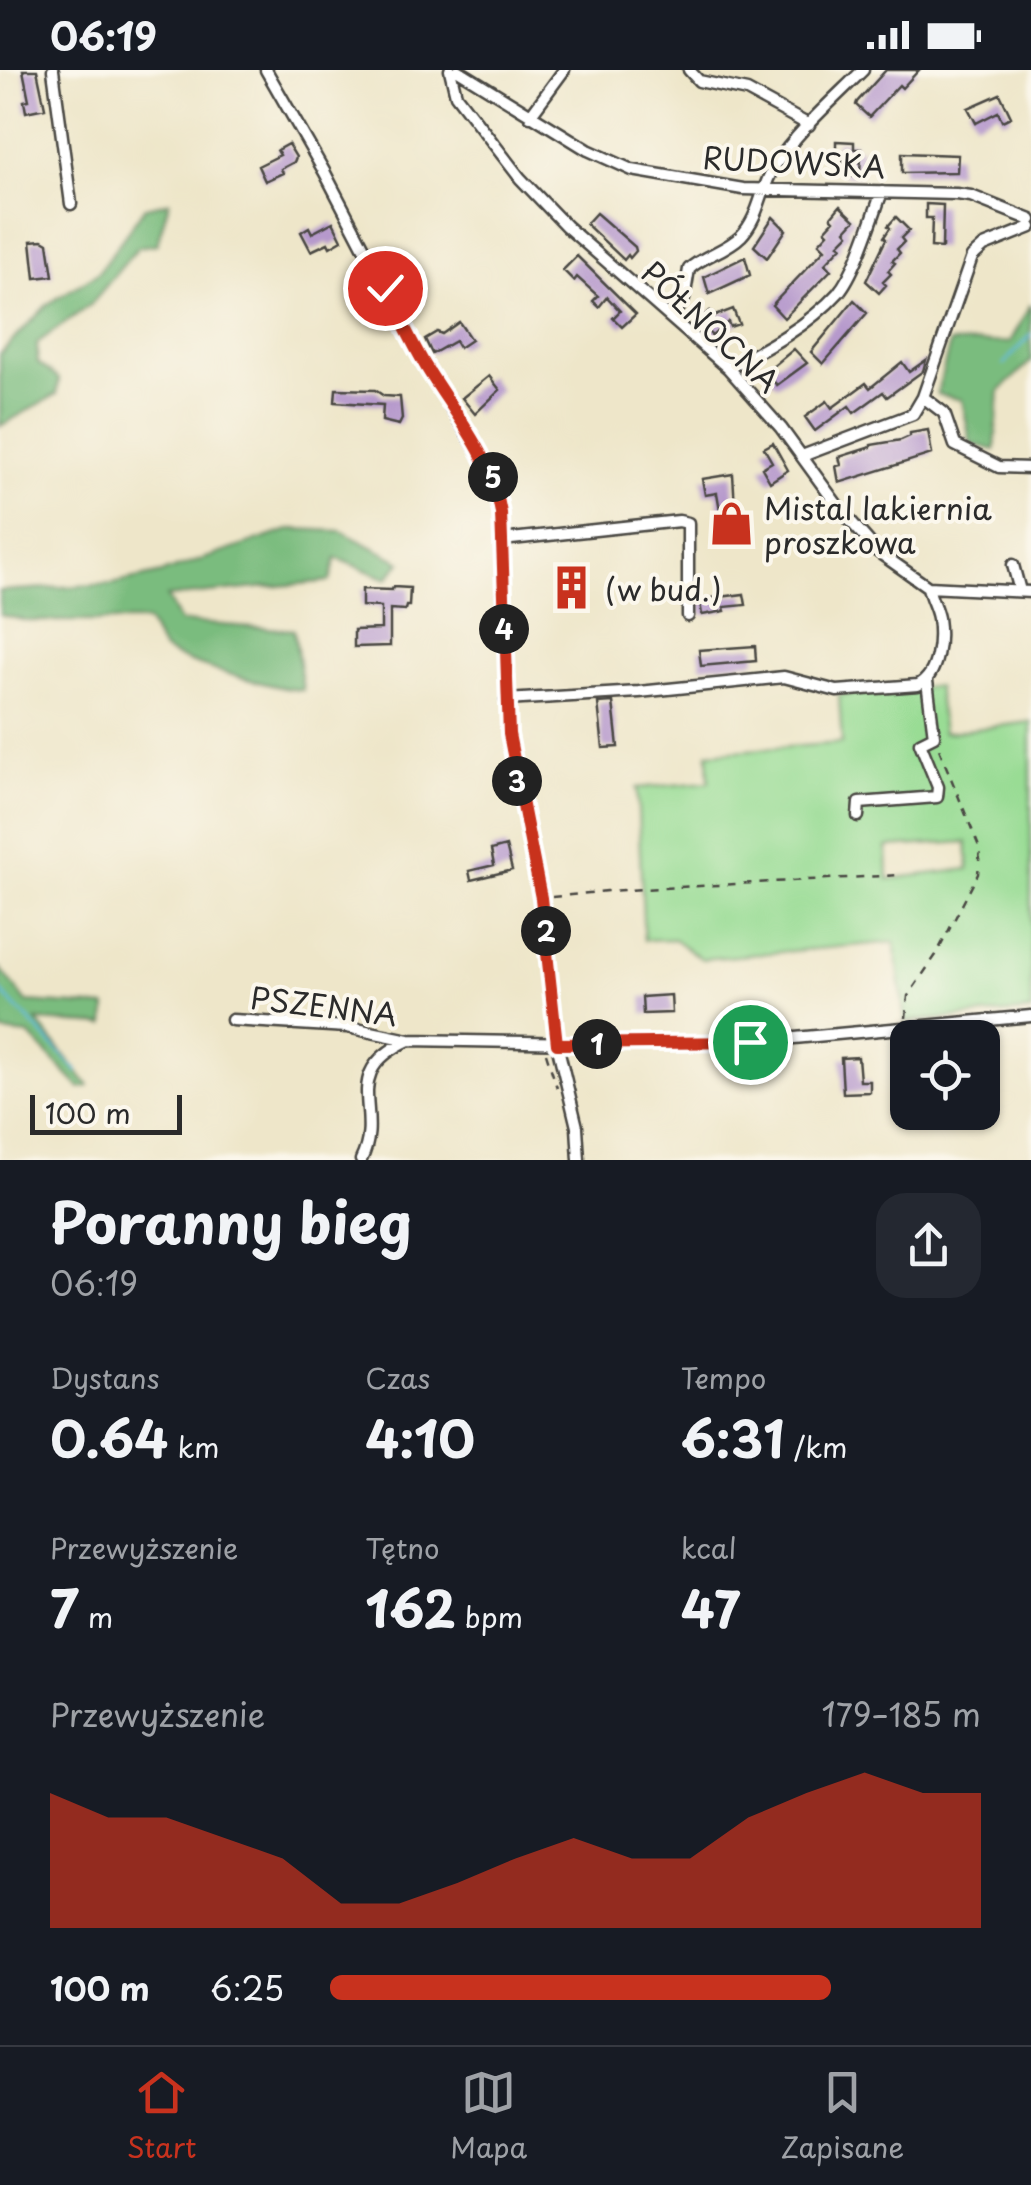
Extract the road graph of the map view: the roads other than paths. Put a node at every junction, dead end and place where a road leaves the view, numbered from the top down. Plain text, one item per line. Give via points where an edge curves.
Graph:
1 (53, 70) edge
2 (266, 70) edge
3 (450, 70) edge
4 (458, 70) edge
5 (564, 70) edge
6 (689, 70) edge
7 (863, 70) edge
8 (530, 116) junction
9 (809, 125) junction
10 (762, 190) junction
11 (882, 192) junction
12 (71, 204) dead end
13 (1031, 224) edge
14 (671, 317) junction
15 (728, 368) junction
16 (924, 397) junction
17 (802, 456) junction
18 (1031, 468) edge
19 (502, 540) junction
20 (1013, 564) dead end
21 (928, 587) junction
22 (1026, 592) edge
23 (688, 616) dead end
24 (927, 680) junction
25 (506, 700) junction
26 (858, 816) dead end
27 (1031, 1016) edge
28 (232, 1020) dead end
29 (410, 1040) junction
30 (557, 1044) junction
31 (361, 1160) edge
32 (579, 1160) edge

1 - 12 street
2 - 19 street via 425,365 492,474
3 - 14 street, PÓŁNOCNA via 456,95 520,178
4 - 8 street, RUDOWSKA
5 - 8 street
6 - 9 street via 699,82 747,90
7 - 9 street
8 - 10 street, RUDOWSKA via 632,170
9 - 10 street
10 - 11 street, RUDOWSKA
10 - 14 street via 757,213 738,239 689,269 684,299
11 - 13 street, RUDOWSKA via 971,196
11 - 15 street via 839,291 777,343
13 - 16 street via 972,257
14 - 15 street, PÓŁNOCNA
15 - 17 street, PÓŁNOCNA
16 - 17 street via 912,414
16 - 18 street via 944,412 955,445 999,467
17 - 21 street, PÓŁNOCNA via 878,551
19 - 23 street via 688,523
19 - 25 street
20 - 22 street
21 - 22 street
21 - 24 street via 939,629
24 - 25 street via 837,691 784,677
24 - 26 street via 934,736 920,743 937,797 859,803
25 - 30 street via 541,898
27 - 30 street, PSZENNA via 750,1042
28 - 29 street, PSZENNA via 346,1027
29 - 30 street, PSZENNA
29 - 31 street, PSZENNA via 384,1055 367,1083 368,1140
30 - 32 street

